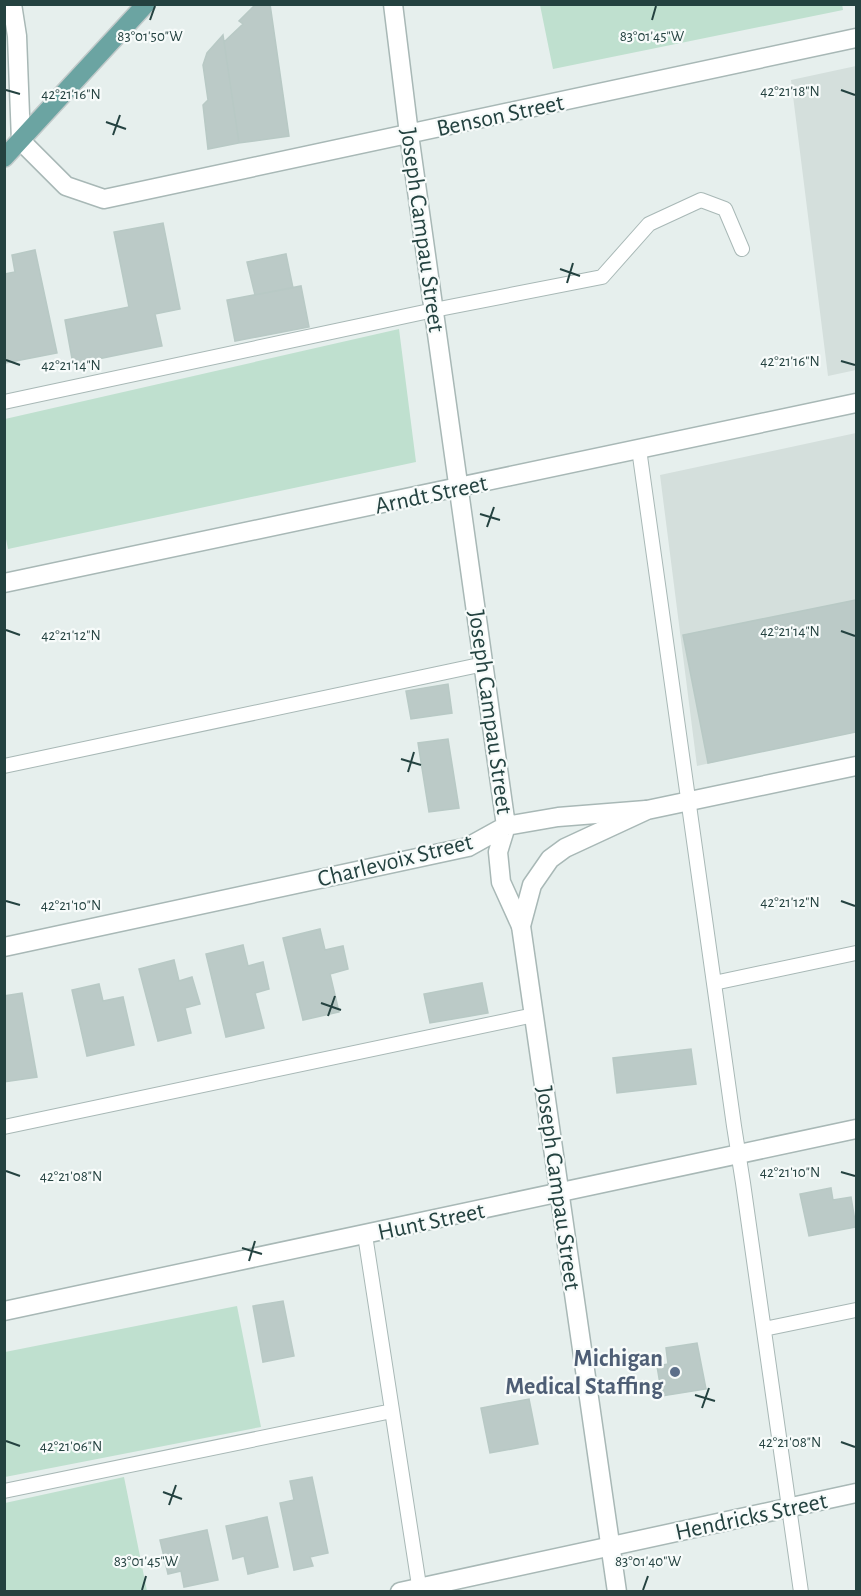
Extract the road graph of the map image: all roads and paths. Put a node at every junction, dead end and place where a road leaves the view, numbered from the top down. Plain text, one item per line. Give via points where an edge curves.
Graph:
1 (12, 4) edge
2 (146, 4) edge
3 (393, 4) edge
4 (856, 38) edge
5 (409, 134) junction
6 (21, 141) junction
7 (4, 158) edge
8 (742, 249) dead end
9 (434, 310) junction
10 (4, 402) edge
11 (856, 403) edge
12 (639, 449) junction
13 (459, 488) junction
14 (4, 583) edge
15 (484, 664) junction
16 (4, 766) edge
17 (856, 766) edge
18 (688, 801) junction
19 (647, 810) junction
20 (506, 826) junction
21 (521, 926) junction
22 (4, 947) edge
23 (856, 953) edge
24 (714, 983) junction
25 (534, 1015) junction
26 (4, 1126) edge
27 (856, 1129) edge
28 (739, 1155) junction
29 (560, 1193) junction
30 (365, 1235) junction
31 (856, 1310) edge
32 (4, 1311) edge
33 (764, 1329) junction
34 (392, 1411) junction
35 (4, 1491) edge
36 (856, 1493) edge
37 (790, 1508) junction
38 (610, 1546) junction
39 (419, 1589) edge
40 (400, 1592) edge
41 (616, 1592) edge
42 (801, 1592) edge

1 - 6 street
2 - 6 main road
3 - 5 street, Joseph Campau Street
4 - 5 street, Benson Street
5 - 6 street, Benson Street via 104,199 66,186
5 - 9 street, Joseph Campau Street
6 - 7 main road
8 - 9 lane via 725,209 701,200 649,224 602,278
9 - 10 lane
9 - 13 street, Joseph Campau Street
11 - 12 street, Arndt Street
12 - 13 street, Arndt Street
12 - 18 lane
13 - 14 street, Arndt Street
13 - 15 street, Joseph Campau Street
15 - 16 lane
15 - 20 street, Joseph Campau Street
17 - 18 street, Charlevoix Street
18 - 19 street, Charlevoix Street
18 - 24 lane
19 - 20 street, Charlevoix Street via 558,817
19 - 21 street via 565,848 550,859 532,885
20 - 21 street, Joseph Campau Street via 498,852 501,882
20 - 22 street, Charlevoix Street via 468,847
21 - 25 street, Joseph Campau Street
23 - 24 lane
24 - 28 lane
25 - 26 lane
25 - 29 street, Joseph Campau Street
27 - 28 street, Hunt Street
28 - 29 street, Hunt Street
28 - 33 lane
29 - 30 street, Hunt Street
29 - 38 street, Joseph Campau Street
30 - 32 street, Hunt Street
30 - 34 lane
31 - 33 lane
33 - 37 lane
34 - 35 lane
34 - 39 lane
36 - 37 street, Hendricks Street
37 - 38 street, Hendricks Street
37 - 42 lane
38 - 39 street, Hendricks Street
38 - 41 street, Joseph Campau Street
39 - 40 street, Hendricks Street

